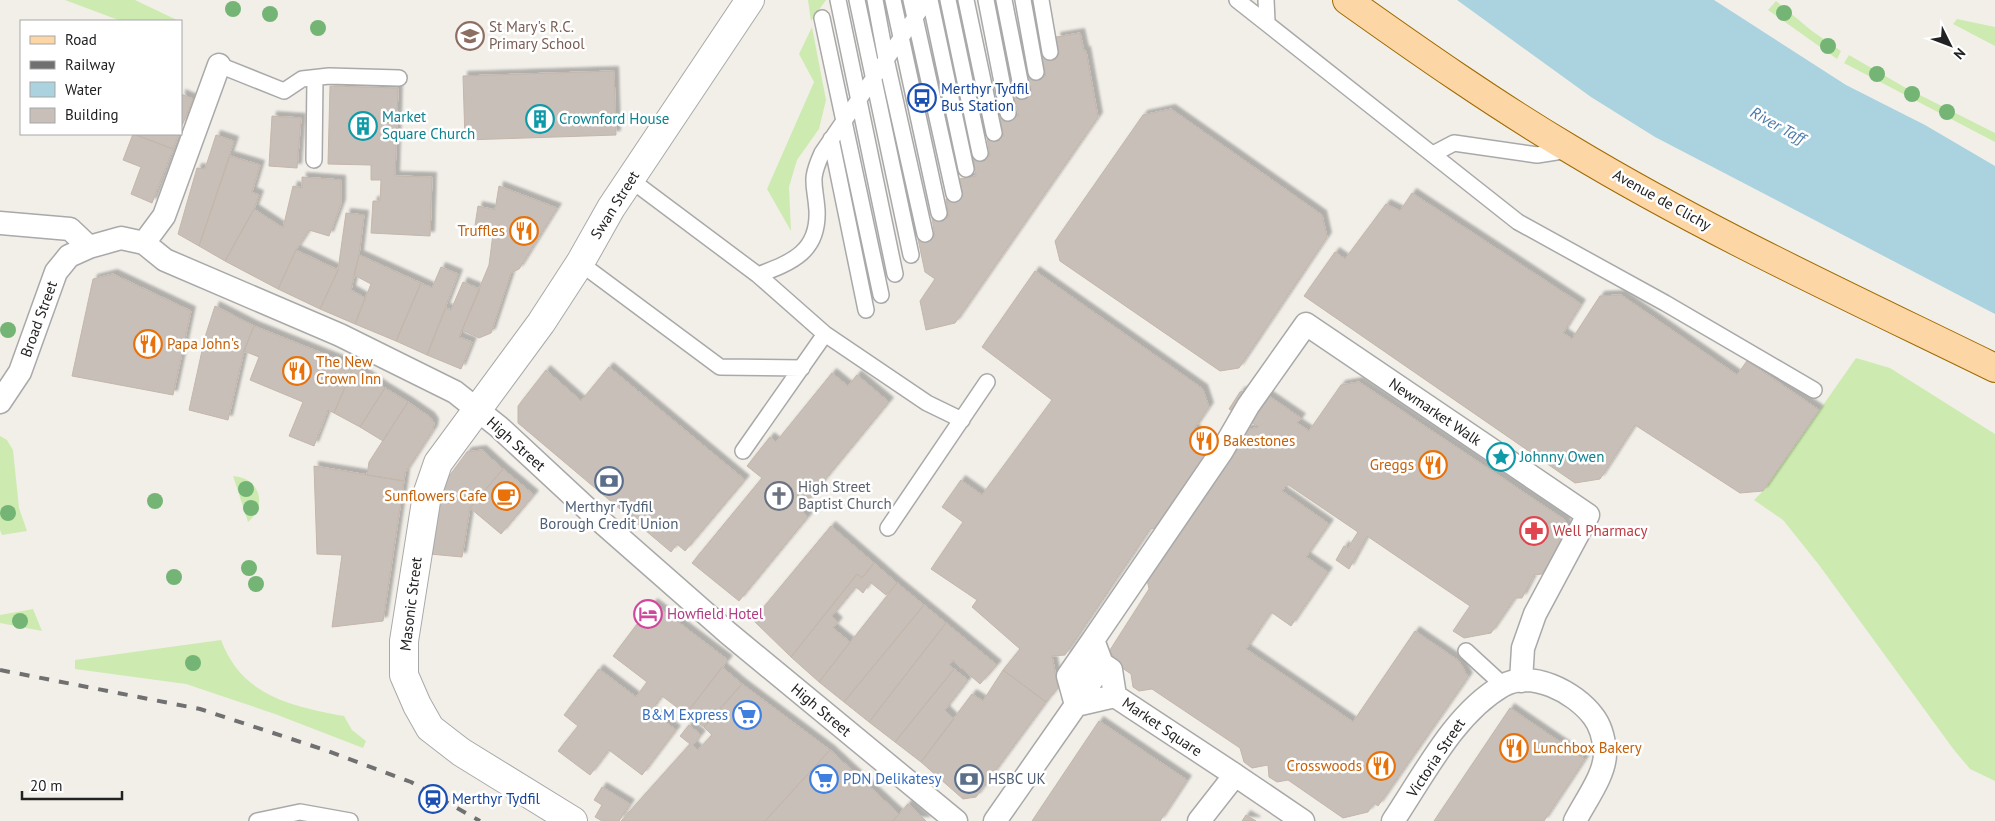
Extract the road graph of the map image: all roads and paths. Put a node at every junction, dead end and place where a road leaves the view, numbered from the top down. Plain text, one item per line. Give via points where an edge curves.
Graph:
1 (750, 0) edge
2 (838, 0) edge
3 (857, 0) edge
4 (875, 0) edge
5 (894, 0) edge
6 (911, 0) edge
7 (928, 0) edge
8 (948, 0) edge
9 (966, 0) edge
10 (986, 0) edge
11 (1004, 0) edge
12 (1023, 0) edge
13 (1041, 0) edge
14 (1237, 0) edge
15 (1266, 0) edge
16 (1347, 0) edge
17 (822, 18) dead end
18 (914, 18) junction
19 (1267, 21) junction
20 (900, 38) junction
21 (1050, 52) dead end
22 (886, 59) junction
23 (219, 65) joint
24 (1036, 72) dead end
25 (315, 78) junction
26 (400, 78) dead end
27 (873, 78) junction
28 (1022, 91) dead end
29 (858, 99) junction
30 (1008, 113) dead end
31 (845, 119) junction
32 (994, 133) dead end
33 (831, 139) junction
34 (1570, 149) junction
35 (980, 153) dead end
36 (1433, 154) junction
37 (314, 160) dead end
38 (966, 170) dead end
39 (631, 180) junction
40 (954, 194) dead end
41 (939, 213) dead end
42 (0, 223) edge
43 (925, 234) dead end
44 (144, 243) junction
45 (89, 247) junction
46 (911, 255) dead end
47 (580, 263) junction
48 (895, 274) dead end
49 (758, 275) junction
50 (880, 295) dead end
51 (866, 310) dead end
52 (825, 334) junction
53 (802, 368) junction
54 (1995, 368) edge
55 (987, 382) dead end
56 (1814, 390) dead end
57 (0, 402) edge
58 (476, 408) junction
59 (962, 420) junction
60 (743, 451) dead end
61 (888, 528) dead end
62 (1093, 640) junction
63 (1466, 651) dead end
64 (1102, 664) junction
65 (1512, 683) junction
66 (1115, 696) junction
67 (1076, 705) junction
68 (1235, 775) junction
69 (257, 821) edge
70 (346, 821) edge
71 (573, 821) edge
72 (956, 821) edge
73 (995, 821) edge
74 (1199, 821) edge
75 (1303, 821) edge
76 (1393, 821) edge
77 (1575, 821) edge

1 - 39 street, Swan Street
2 - 29 lane
3 - 27 lane
4 - 22 lane
5 - 20 lane
6 - 18 lane
7 - 18 lane
7 - 38 lane
8 - 35 lane
9 - 32 lane
10 - 30 lane
11 - 28 lane
12 - 24 lane
13 - 21 lane
14 - 19 lane
15 - 19 lane
16 - 34 main road, Avenue de Clichy via 1483,94
17 - 31 lane
18 - 20 lane
18 - 40 lane
19 - 36 lane
20 - 22 lane
20 - 41 lane
22 - 27 lane
22 - 43 lane
23 - 25 lane via 284,91 302,79
23 - 44 street via 164,216
25 - 26 lane
25 - 37 lane
27 - 29 lane
27 - 46 lane
29 - 31 lane
29 - 48 lane
31 - 33 lane
31 - 50 lane
33 - 49 lane via 814,170 816,232 805,252 788,264
33 - 51 lane
34 - 36 lane via 1537,155 1454,142
34 - 54 main road, Avenue de Clichy via 1703,224
36 - 56 lane via 1518,222 1665,302
39 - 47 street, Swan Street
39 - 49 lane
42 - 45 street via 70,229
44 - 45 street, High Street via 121,238
44 - 58 street, High Street via 165,260 340,335 455,392
45 - 57 street, Broad Street via 69,256 56,272 20,372
47 - 53 lane via 720,366
47 - 58 street, Swan Street via 541,323
49 - 52 lane
52 - 53 lane
52 - 59 lane via 927,403
53 - 60 lane
55 - 59 lane
58 - 71 street, Masonic Street via 438,463 427,495 404,641 404,675 430,728 461,752
58 - 72 street, High Street via 728,633
59 - 61 lane
62 - 64 street
62 - 65 street, Newmarket Walk via 1306,324 1588,515 1535,614
62 - 67 street via 1068,676
63 - 65 lane
64 - 66 street via 1111,670
64 - 67 street
65 - 76 street, Victoria Street via 1463,716
65 - 77 street via 1538,682 1553,686 1594,716 1602,732 1605,753 1600,773
66 - 67 street, Market Square
66 - 68 street, Market Square
67 - 73 street
68 - 74 street
68 - 75 street, Market Square
69 - 70 lane via 300,812

